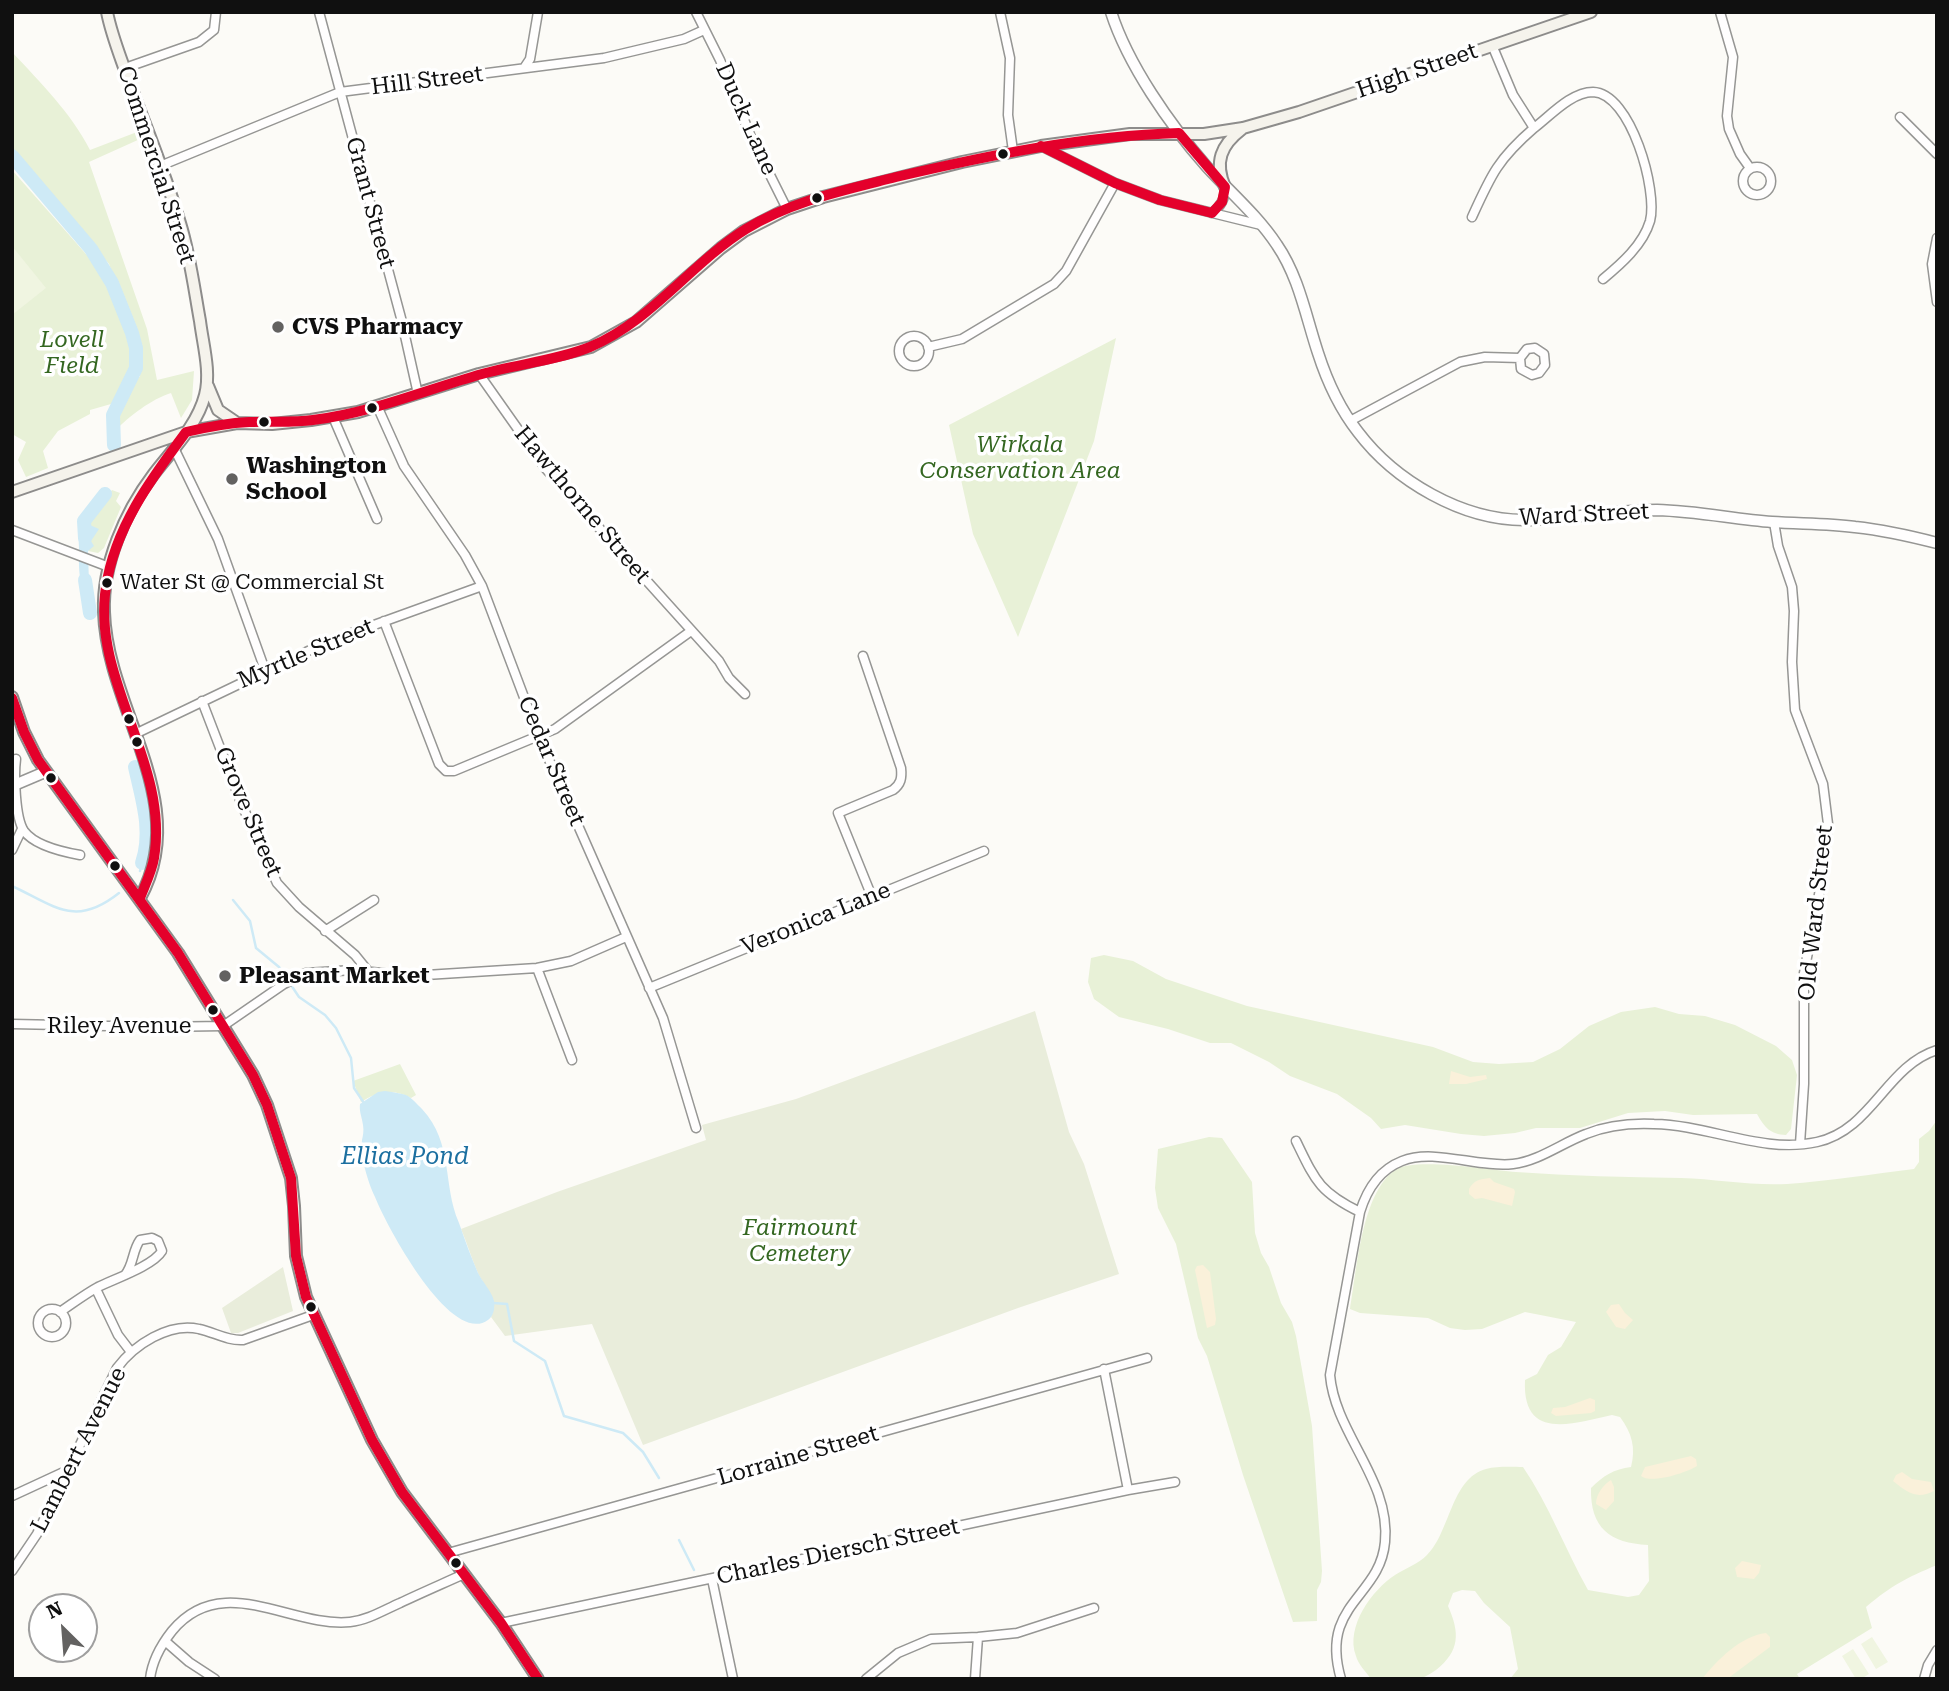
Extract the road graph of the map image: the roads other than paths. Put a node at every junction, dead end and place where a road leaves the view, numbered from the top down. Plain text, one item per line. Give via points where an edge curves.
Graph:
1 (107, 12) edge
2 (216, 12) edge
3 (319, 12) edge
4 (538, 12) edge
5 (696, 12) edge
6 (1000, 12) edge
7 (1111, 12) edge
8 (1591, 12) edge
9 (1720, 12) edge
10 (704, 30) junction
11 (1492, 45) junction
12 (125, 68) junction
13 (524, 68) junction
14 (340, 92) junction
15 (1900, 117) dead end
16 (1243, 128) junction
17 (1534, 128) junction
18 (1180, 133) junction
19 (1041, 146) junction
20 (1013, 150) junction
21 (1937, 154) edge
22 (160, 166) junction
23 (1750, 168) dead end
24 (1115, 183) junction
25 (1226, 187) junction
26 (787, 209) junction
27 (1212, 213) junction
28 (1472, 217) dead end
29 (1261, 225) junction
30 (1937, 238) edge
31 (1603, 279) dead end
32 (1937, 302) edge
33 (929, 347) dead end
34 (1520, 358) dead end
35 (480, 374) junction
36 (207, 383) junction
37 (418, 394) junction
38 (378, 408) junction
39 (333, 417) junction
40 (1350, 421) junction
41 (237, 423) junction
42 (186, 432) junction
43 (174, 448) junction
44 (12, 492) edge
45 (377, 519) dead end
46 (1774, 522) junction
47 (12, 530) edge
48 (1937, 544) edge
49 (110, 567) junction
50 (482, 586) junction
51 (384, 621) junction
52 (691, 631) junction
53 (863, 656) dead end
54 (265, 670) junction
55 (745, 694) dead end
56 (12, 697) edge
57 (202, 701) junction
58 (135, 734) junction
59 (539, 737) junction
60 (16, 759) dead end
61 (46, 772) junction
62 (13, 785) edge
63 (22, 829) junction
64 (12, 850) edge
65 (984, 850) dead end
66 (80, 855) dead end
67 (872, 897) junction
68 (140, 898) junction
69 (374, 900) dead end
70 (325, 931) junction
71 (626, 937) junction
72 (537, 968) junction
73 (368, 971) junction
74 (649, 988) junction
75 (14, 1025) edge
76 (223, 1026) junction
77 (1937, 1050) edge
78 (572, 1060) dead end
79 (696, 1128) dead end
80 (1296, 1141) dead end
81 (1800, 1144) junction
82 (1360, 1212) junction
83 (125, 1275) junction
84 (96, 1289) junction
85 (60, 1312) dead end
86 (313, 1315) junction
87 (131, 1352) junction
88 (1147, 1358) dead end
89 (1104, 1369) junction
90 (66, 1471) junction
91 (1175, 1482) dead end
92 (1128, 1490) junction
93 (12, 1496) edge
94 (448, 1553) junction
95 (12, 1571) edge
96 (464, 1574) junction
97 (712, 1579) junction
98 (1094, 1608) dead end
99 (501, 1623) junction
100 (978, 1637) junction
101 (165, 1641) junction
102 (1937, 1650) edge
103 (150, 1679) edge
104 (215, 1679) edge
105 (538, 1679) edge
106 (733, 1679) edge
107 (866, 1679) edge
108 (975, 1679) edge
109 (1341, 1679) edge
110 (1924, 1679) edge

1 - 12 main road, Commercial Street
2 - 12 street via 214,30 199,42
3 - 14 street, Grant Street
4 - 13 street
5 - 10 street, Duck Lane
6 - 20 street via 1010,58 1008,114
7 - 18 street, Ward Street via 1129,53
8 - 11 main road, High Street
9 - 23 street via 1733,57 1729,129
10 - 13 street, Hill Street via 617,55
10 - 26 street, Duck Lane
11 - 16 main road, High Street
11 - 17 street via 1513,95
12 - 22 main road, Commercial Street
13 - 14 street, Hill Street
14 - 22 street, Hill Street
14 - 37 street, Grant Street
15 - 21 street
16 - 18 main road, High Street
16 - 25 main road via 1229,141 1220,160
17 - 28 street via 1494,170
17 - 31 street via 1570,100 1593,92 1613,100 1631,127 1651,189 1651,219 1622,264
18 - 19 main road, High Street via 1105,136
18 - 25 street, Ward Street
19 - 20 main road, High Street
19 - 24 street
20 - 26 main road, High Street via 849,189
22 - 36 main road, Commercial Street via 191,270
24 - 27 street
24 - 33 street via 1055,284 962,339
25 - 27 street via 1225,197
25 - 29 street, Ward Street
26 - 35 main road, High Street via 733,238 652,310 608,339 572,353
27 - 29 street
29 - 40 street, Ward Street via 1290,267 1325,373
30 - 32 street via 1932,264
34 - 40 street via 1460,362
35 - 37 main road, High Street
35 - 52 street, Hawthorne Street via 546,470
36 - 41 main road via 218,410
36 - 42 main road, Commercial Street via 199,411
37 - 38 main road, High Street
38 - 39 main road, High Street
38 - 50 street, Cedar Street via 404,466
39 - 41 main road, High Street
39 - 45 street
40 - 46 street, Ward Street via 1370,447 1405,477 1442,499 1479,513 1524,520 1657,510
41 - 42 main road, High Street
42 - 43 main road, Commercial Street
42 - 44 main road, High Street
43 - 49 main road, Commercial Street via 136,503
43 - 54 street via 208,517
46 - 48 street, Ward Street via 1878,530
46 - 81 street, Old Ward Street via 1792,587 1795,710 1823,784 1828,824 1804,973
47 - 49 street
49 - 58 main road, Commercial Street via 105,629 113,671
50 - 51 street, Myrtle Street
50 - 59 street, Cedar Street
51 - 54 street, Myrtle Street
51 - 59 street via 439,764 446,771
52 - 55 street, Hawthorne Street
52 - 59 street
53 - 67 street via 902,778 892,790 838,814
54 - 57 street, Myrtle Street
56 - 61 main road via 28,741
57 - 58 street, Myrtle Street
57 - 70 street, Grove Street via 277,883
58 - 68 main road, Commercial Street via 158,822 153,869
59 - 71 street, Cedar Street
60 - 62 street
61 - 62 street
61 - 68 main road
62 - 63 street
63 - 64 street
63 - 66 street via 52,848
65 - 67 street, Veronica Lane
67 - 74 street, Veronica Lane
68 - 76 main road
69 - 70 street
70 - 73 street, Grove Street
71 - 72 street via 571,961
71 - 74 street, Cedar Street
72 - 73 street via 410,976
72 - 78 street
73 - 76 street via 299,975
74 - 79 street, Cedar Street via 663,1017
75 - 76 street, Riley Avenue
76 - 86 main road via 262,1094 286,1163 295,1206 298,1267
77 - 81 street via 1907,1066 1856,1123 1834,1137
80 - 82 street via 1321,1188
81 - 82 street via 1767,1143 1670,1124 1625,1125 1586,1133 1516,1164 1411,1158 1382,1172
82 - 109 street via 1330,1375 1333,1399 1380,1500 1386,1540 1376,1569 1336,1637
83 - 83 street via 140,1240 158,1241 160,1256
83 - 84 street
84 - 85 street
84 - 87 street
86 - 87 street, Lambert Avenue via 243,1340 180,1328
86 - 94 main road via 381,1458
87 - 90 street, Lambert Avenue via 117,1368
88 - 89 street, Lorraine Street
89 - 92 street
89 - 94 street, Lorraine Street
90 - 93 street
90 - 95 street, Lambert Avenue via 37,1534
91 - 92 street, Charles Diersch Street
92 - 97 street, Charles Diersch Street
94 - 96 main road
96 - 99 main road
96 - 101 street via 354,1622 327,1621 243,1603 218,1604 189,1615
97 - 99 street, Charles Diersch Street
97 - 106 street
98 - 100 street via 1017,1633
99 - 105 main road
100 - 107 street via 931,1639 913,1645
100 - 108 street
101 - 103 street
101 - 104 street
102 - 110 street

